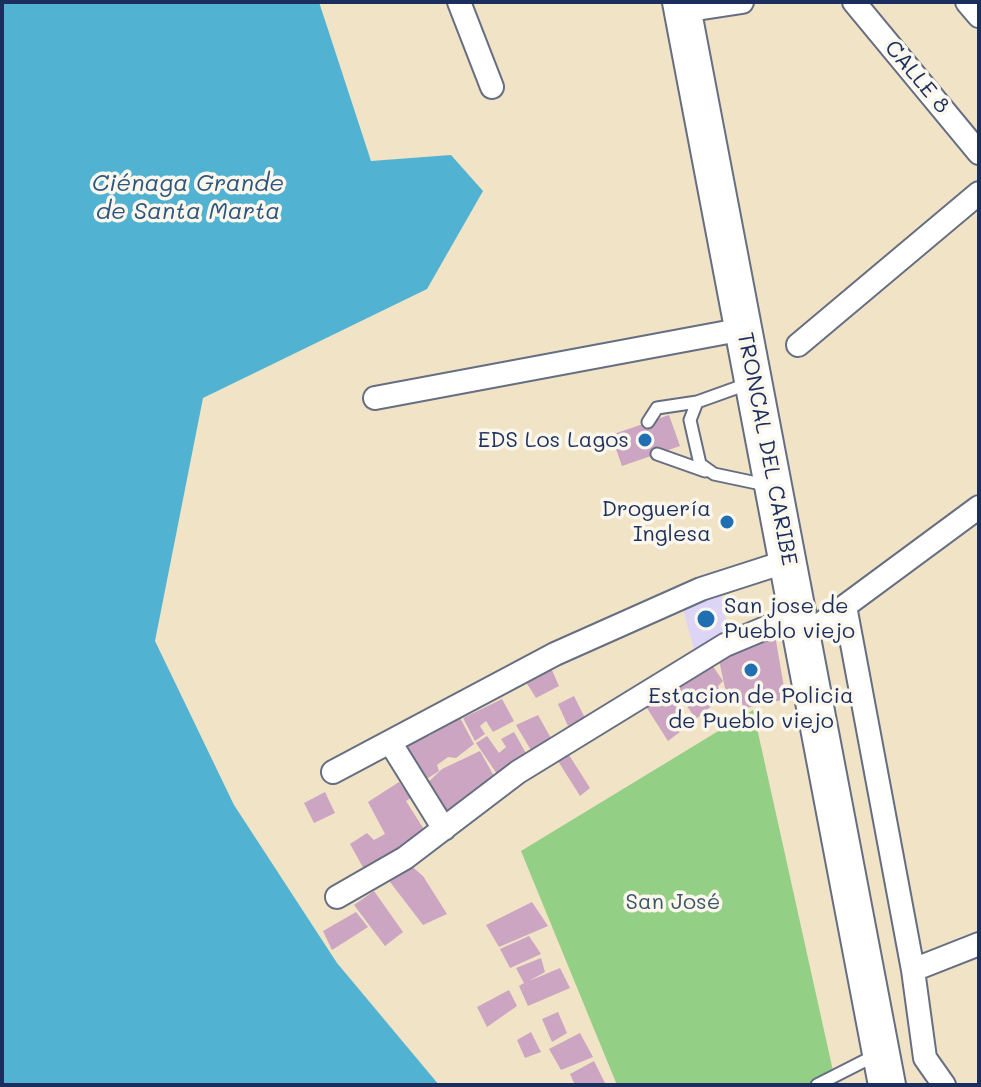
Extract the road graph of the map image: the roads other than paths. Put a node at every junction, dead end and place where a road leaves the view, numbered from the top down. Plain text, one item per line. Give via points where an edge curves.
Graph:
1 (459, 2) edge
2 (742, 2) edge
3 (854, 2) edge
4 (967, 2) edge
5 (682, 7) edge
6 (979, 16) edge
7 (492, 87) dead end
8 (979, 153) edge
9 (979, 193) edge
10 (744, 329) junction
11 (798, 345) dead end
12 (754, 381) junction
13 (375, 398) dead end
14 (697, 402) junction
15 (648, 422) dead end
16 (657, 454) dead end
17 (714, 474) junction
18 (774, 487) junction
19 (979, 507) edge
20 (788, 561) junction
21 (845, 606) junction
22 (801, 626) junction
23 (390, 742) junction
24 (333, 772) dead end
25 (444, 829) junction
26 (337, 897) dead end
27 (979, 944) edge
28 (913, 970) junction
29 (884, 1069) edge
30 (817, 1085) edge
31 (944, 1085) edge

1 - 7 street
2 - 5 street
3 - 8 street, CALLE 8
4 - 6 street
5 - 10 highway, TRONCAL DEL CARIBE
9 - 11 street
10 - 12 highway, TRONCAL DEL CARIBE
10 - 13 street
12 - 14 lane
12 - 18 highway, TRONCAL DEL CARIBE
14 - 15 lane via 657,408
14 - 17 lane via 690,420 700,464
16 - 17 lane
17 - 18 lane
18 - 20 highway, TRONCAL DEL CARIBE
19 - 21 street
20 - 22 highway, TRONCAL DEL CARIBE
20 - 23 street via 701,589 555,654
21 - 22 street
21 - 28 street
22 - 25 street via 725,645 518,772
22 - 29 highway, TRONCAL DEL CARIBE
23 - 24 street
23 - 25 street
25 - 26 street
27 - 28 street
28 - 31 street via 925,1058
29 - 30 lane

